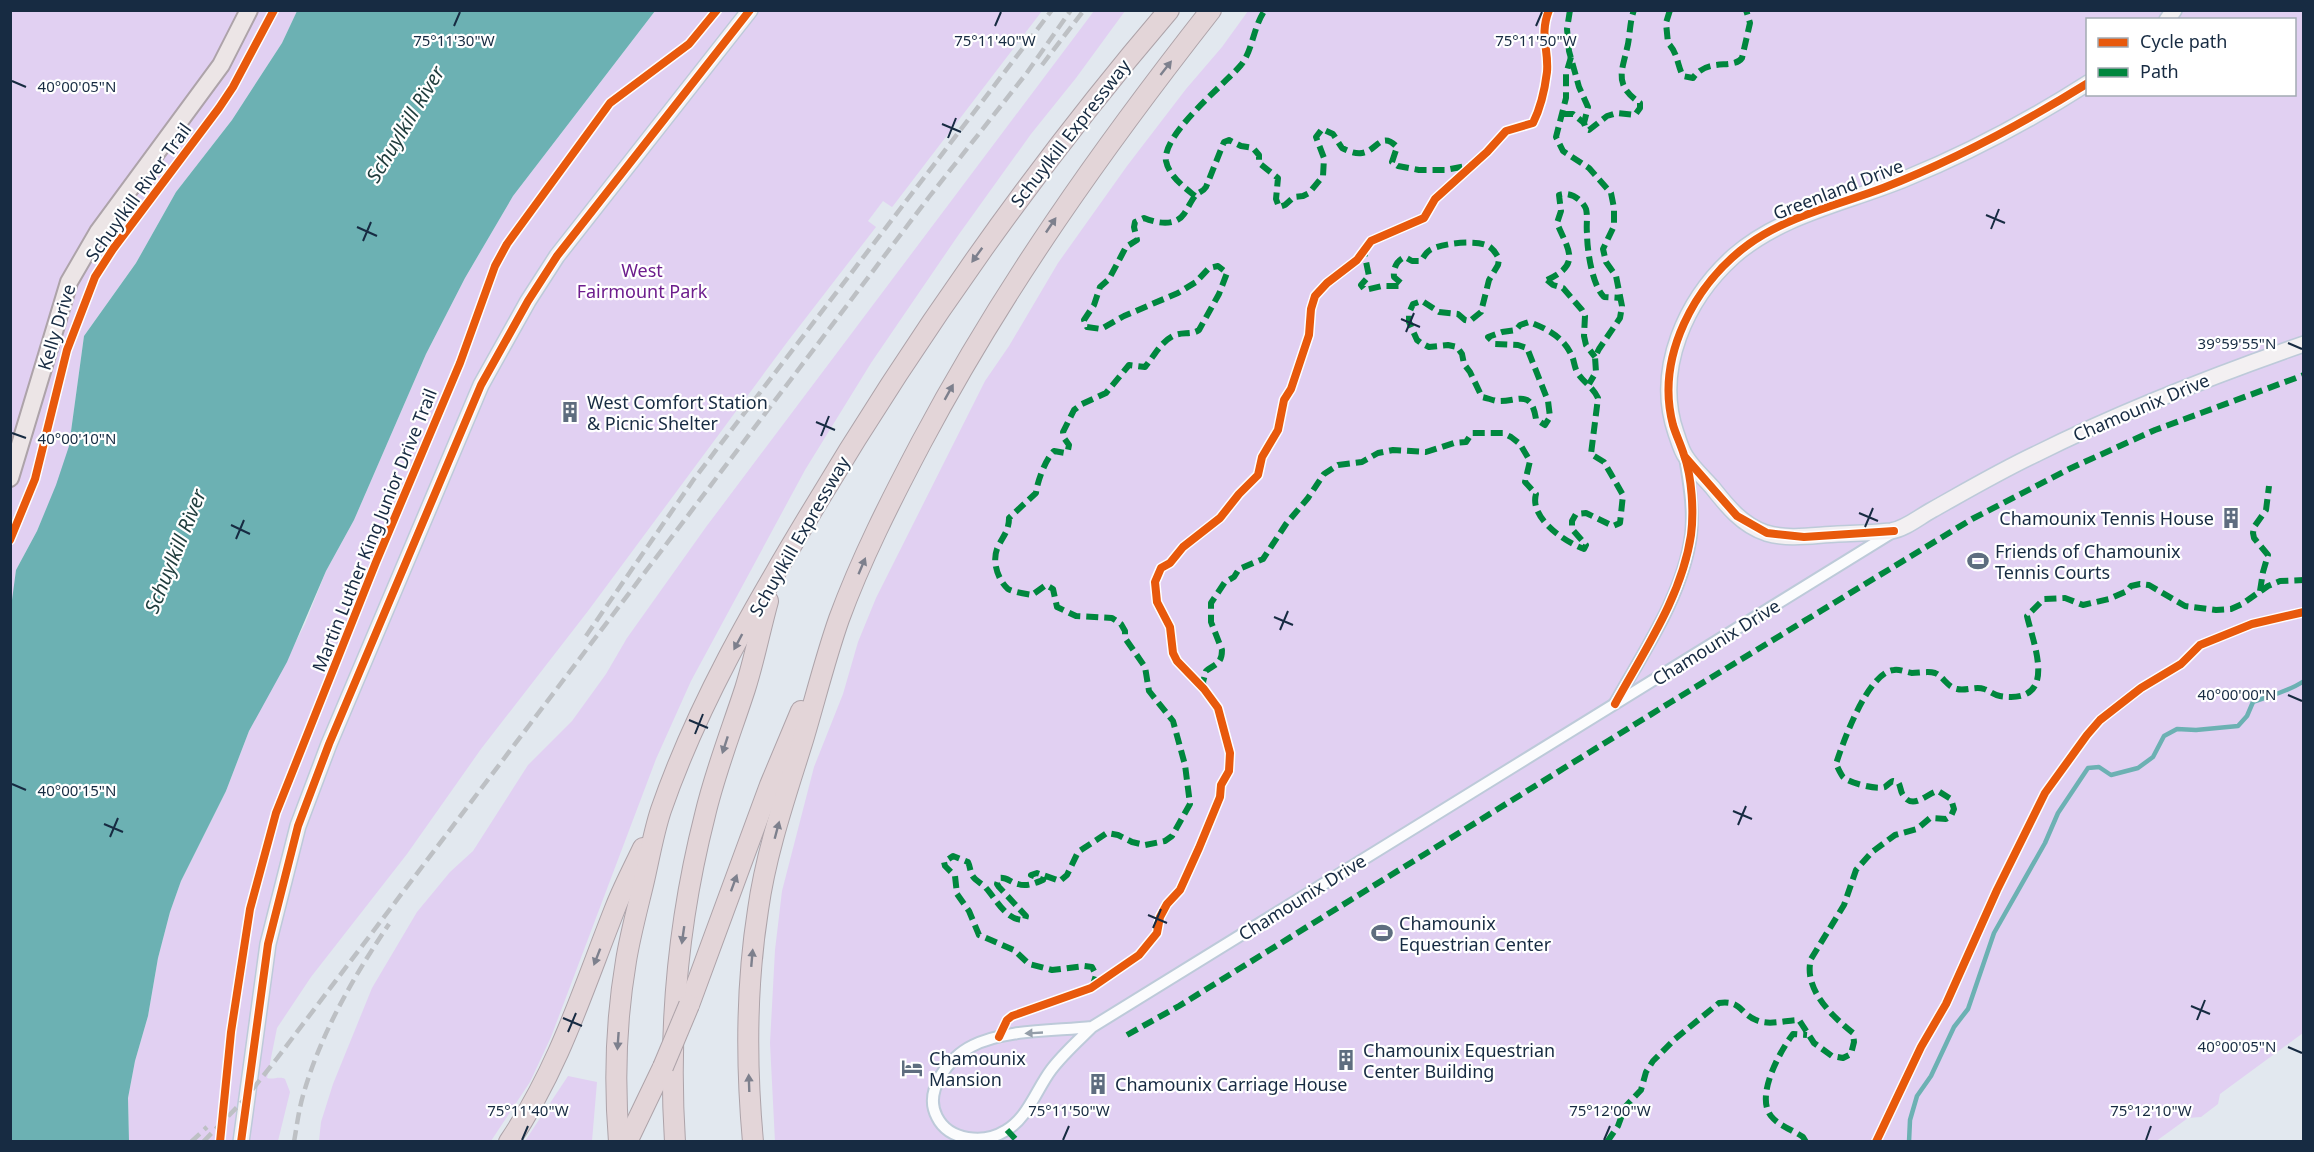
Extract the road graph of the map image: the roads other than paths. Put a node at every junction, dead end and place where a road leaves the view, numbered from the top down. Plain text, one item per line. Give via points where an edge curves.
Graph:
1 (249, 10) edge
2 (750, 10) edge
3 (1168, 10) edge
4 (1211, 10) edge
5 (2086, 84) edge
6 (2304, 344) edge
7 (1685, 457) junction
8 (10, 477) edge
9 (1894, 531) junction
10 (775, 572) junction
11 (839, 620) junction
12 (1615, 704) junction
13 (660, 812) junction
14 (1092, 1027) junction
15 (631, 1133) edge
16 (241, 1142) edge
17 (508, 1142) edge
18 (619, 1142) edge
19 (675, 1142) edge
20 (753, 1142) edge

1 - 8 main road, Kelly Drive via 220,65 98,232 69,282
2 - 16 street via 557,256 481,385 328,744 298,826 267,954
3 -> 10 highway, Schuylkill Expressway via 1060,143 969,268 876,406
11 -> 4 highway, Schuylkill Expressway via 910,464 999,307 1080,183
5 - 7 street, Greenland Drive via 1969,150 1781,226 1733,257 1695,302 1674,352 1670,409
6 - 9 street, Chamounix Drive via 2090,427
7 - 9 street, Greenland Drive via 1737,516 1767,533 1804,537
7 - 12 street, Greenland Drive via 1692,500 1688,551 1667,608
9 - 12 street, Chamounix Drive
10 -> 13 highway, Schuylkill Expressway via 708,700
10 -> 19 highway via 695,858 674,1023
15 -> 11 highway, bridge via 689,1005 770,785
20 -> 11 highway, Schuylkill Expressway via 749,1009 758,907 782,810
12 - 14 street, Chamounix Drive
13 -> 17 highway via 618,903 556,1061
13 -> 18 highway, Schuylkill Expressway via 626,963 616,1079
14 -> 14 street, Chamounix Drive via 1009,1034 962,1051 938,1080 936,1115 958,1136 996,1135 1007,1130 1024,1113 1060,1058

